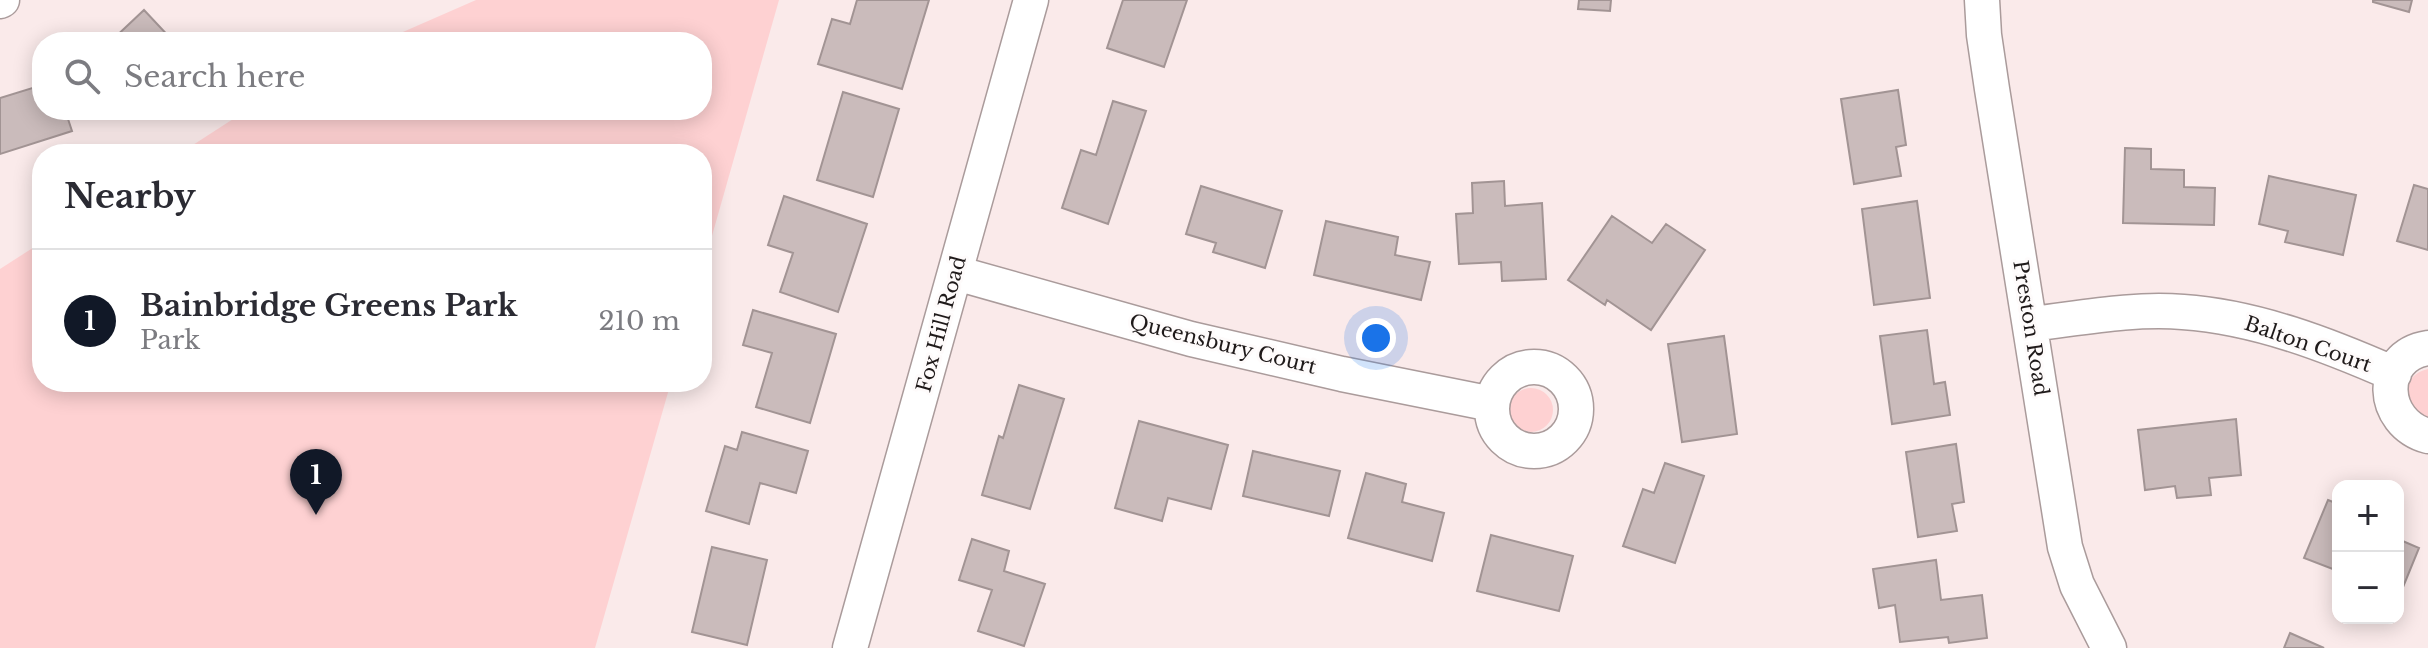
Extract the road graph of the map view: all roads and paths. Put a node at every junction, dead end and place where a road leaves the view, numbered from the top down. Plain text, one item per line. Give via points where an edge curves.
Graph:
1 (1031, 0) edge
2 (1982, 0) edge
3 (956, 273) junction
4 (2031, 324) junction
5 (2428, 348) edge
6 (2394, 374) junction
7 (1492, 404) dead end
8 (2428, 436) edge
9 (850, 648) edge
10 (2109, 648) edge

1 - 3 street, Fox Hill Road
2 - 4 street, Preston Road
3 - 7 street, Queensbury Court via 1191,339
3 - 9 street, Fox Hill Road
4 - 6 street, Balton Court via 2127,312 2236,319
4 - 10 street, Preston Road via 2065,547 2077,585
5 - 6 street, Balton Court via 2409,355
6 - 8 street, Balton Court via 2390,387 2396,414 2415,432

